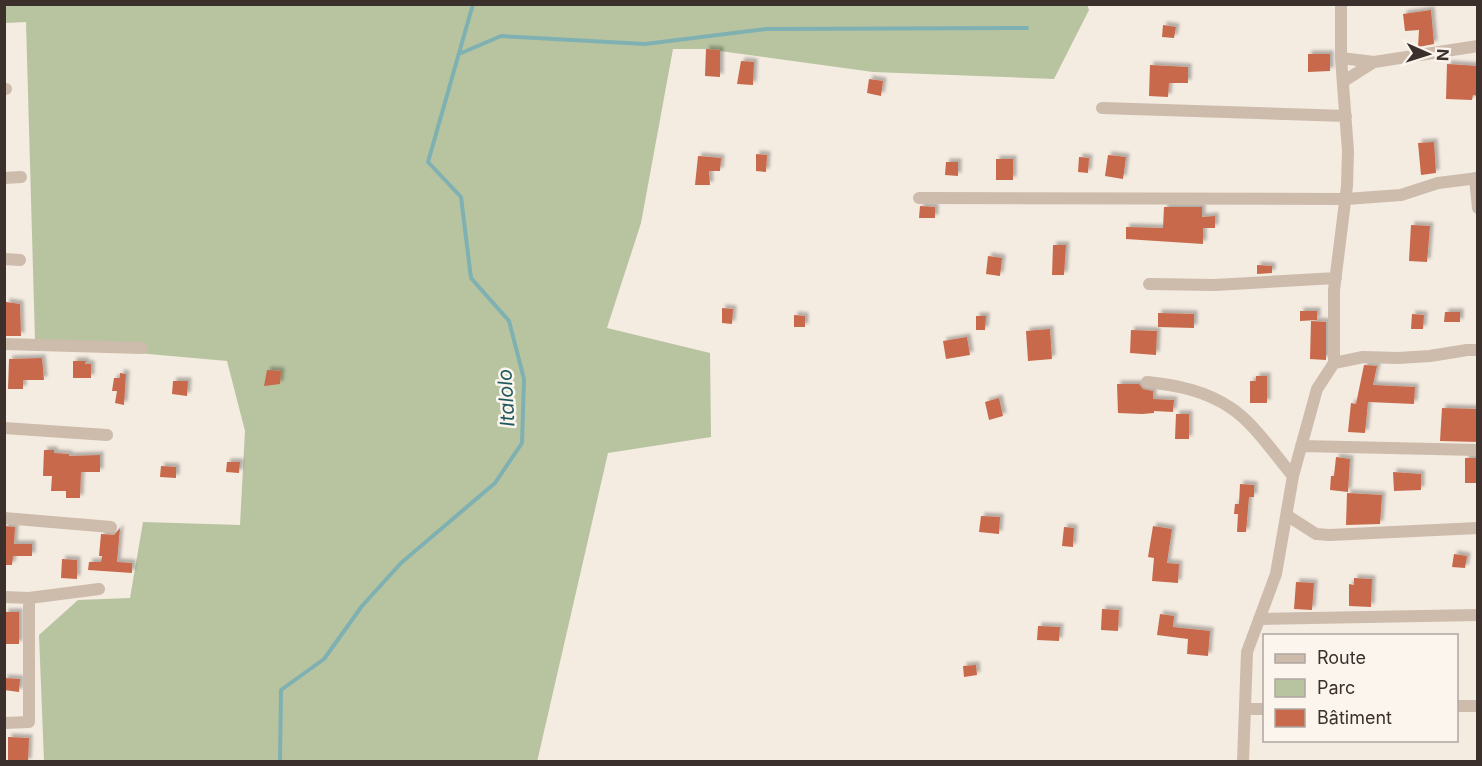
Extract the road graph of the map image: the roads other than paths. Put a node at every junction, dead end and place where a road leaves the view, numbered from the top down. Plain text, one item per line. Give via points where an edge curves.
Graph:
1 (1341, 4) edge
2 (1478, 46) edge
3 (1341, 58) junction
4 (1374, 62) junction
5 (1344, 81) junction
6 (1102, 108) dead end
7 (1346, 116) junction
8 (21, 177) dead end
9 (4, 178) edge
10 (1477, 178) edge
11 (919, 198) dead end
12 (1346, 199) junction
13 (1478, 208) edge
14 (4, 259) edge
15 (20, 260) dead end
16 (1336, 278) junction
17 (1149, 284) dead end
18 (4, 344) edge
19 (142, 348) dead end
20 (1478, 350) edge
21 (1334, 363) junction
22 (1147, 382) dead end
23 (4, 428) edge
24 (107, 435) dead end
25 (1301, 446) junction
26 (1478, 450) edge
27 (1293, 476) junction
28 (1288, 516) junction
29 (4, 518) edge
30 (111, 527) dead end
31 (1478, 528) edge
32 (99, 589) dead end
33 (4, 597) edge
34 (29, 598) junction
35 (1478, 615) edge
36 (1259, 619) junction
37 (1458, 706) edge
38 (1478, 706) edge
39 (1246, 709) junction
40 (1263, 709) edge
41 (4, 723) edge
42 (1243, 762) edge

1 - 3 street
2 - 4 street
3 - 4 street
3 - 5 street
4 - 5 street
5 - 7 street
6 - 7 street
7 - 12 street
8 - 9 street
10 - 12 street via 1438,183 1401,195
10 - 13 street
11 - 12 street
12 - 16 street
14 - 15 street
16 - 17 street via 1215,285
16 - 21 street
18 - 19 street
20 - 21 street via 1398,358 1363,357
21 - 25 street via 1317,389
22 - 27 street via 1208,395 1233,409
23 - 24 street
25 - 26 street
25 - 27 street
27 - 28 street
28 - 31 street via 1316,534 1330,535
28 - 36 street via 1276,574
29 - 30 street
32 - 34 street
33 - 34 street
34 - 41 street via 29,722
35 - 36 street
36 - 39 street via 1247,652
37 - 38 street
39 - 40 street
39 - 42 street

